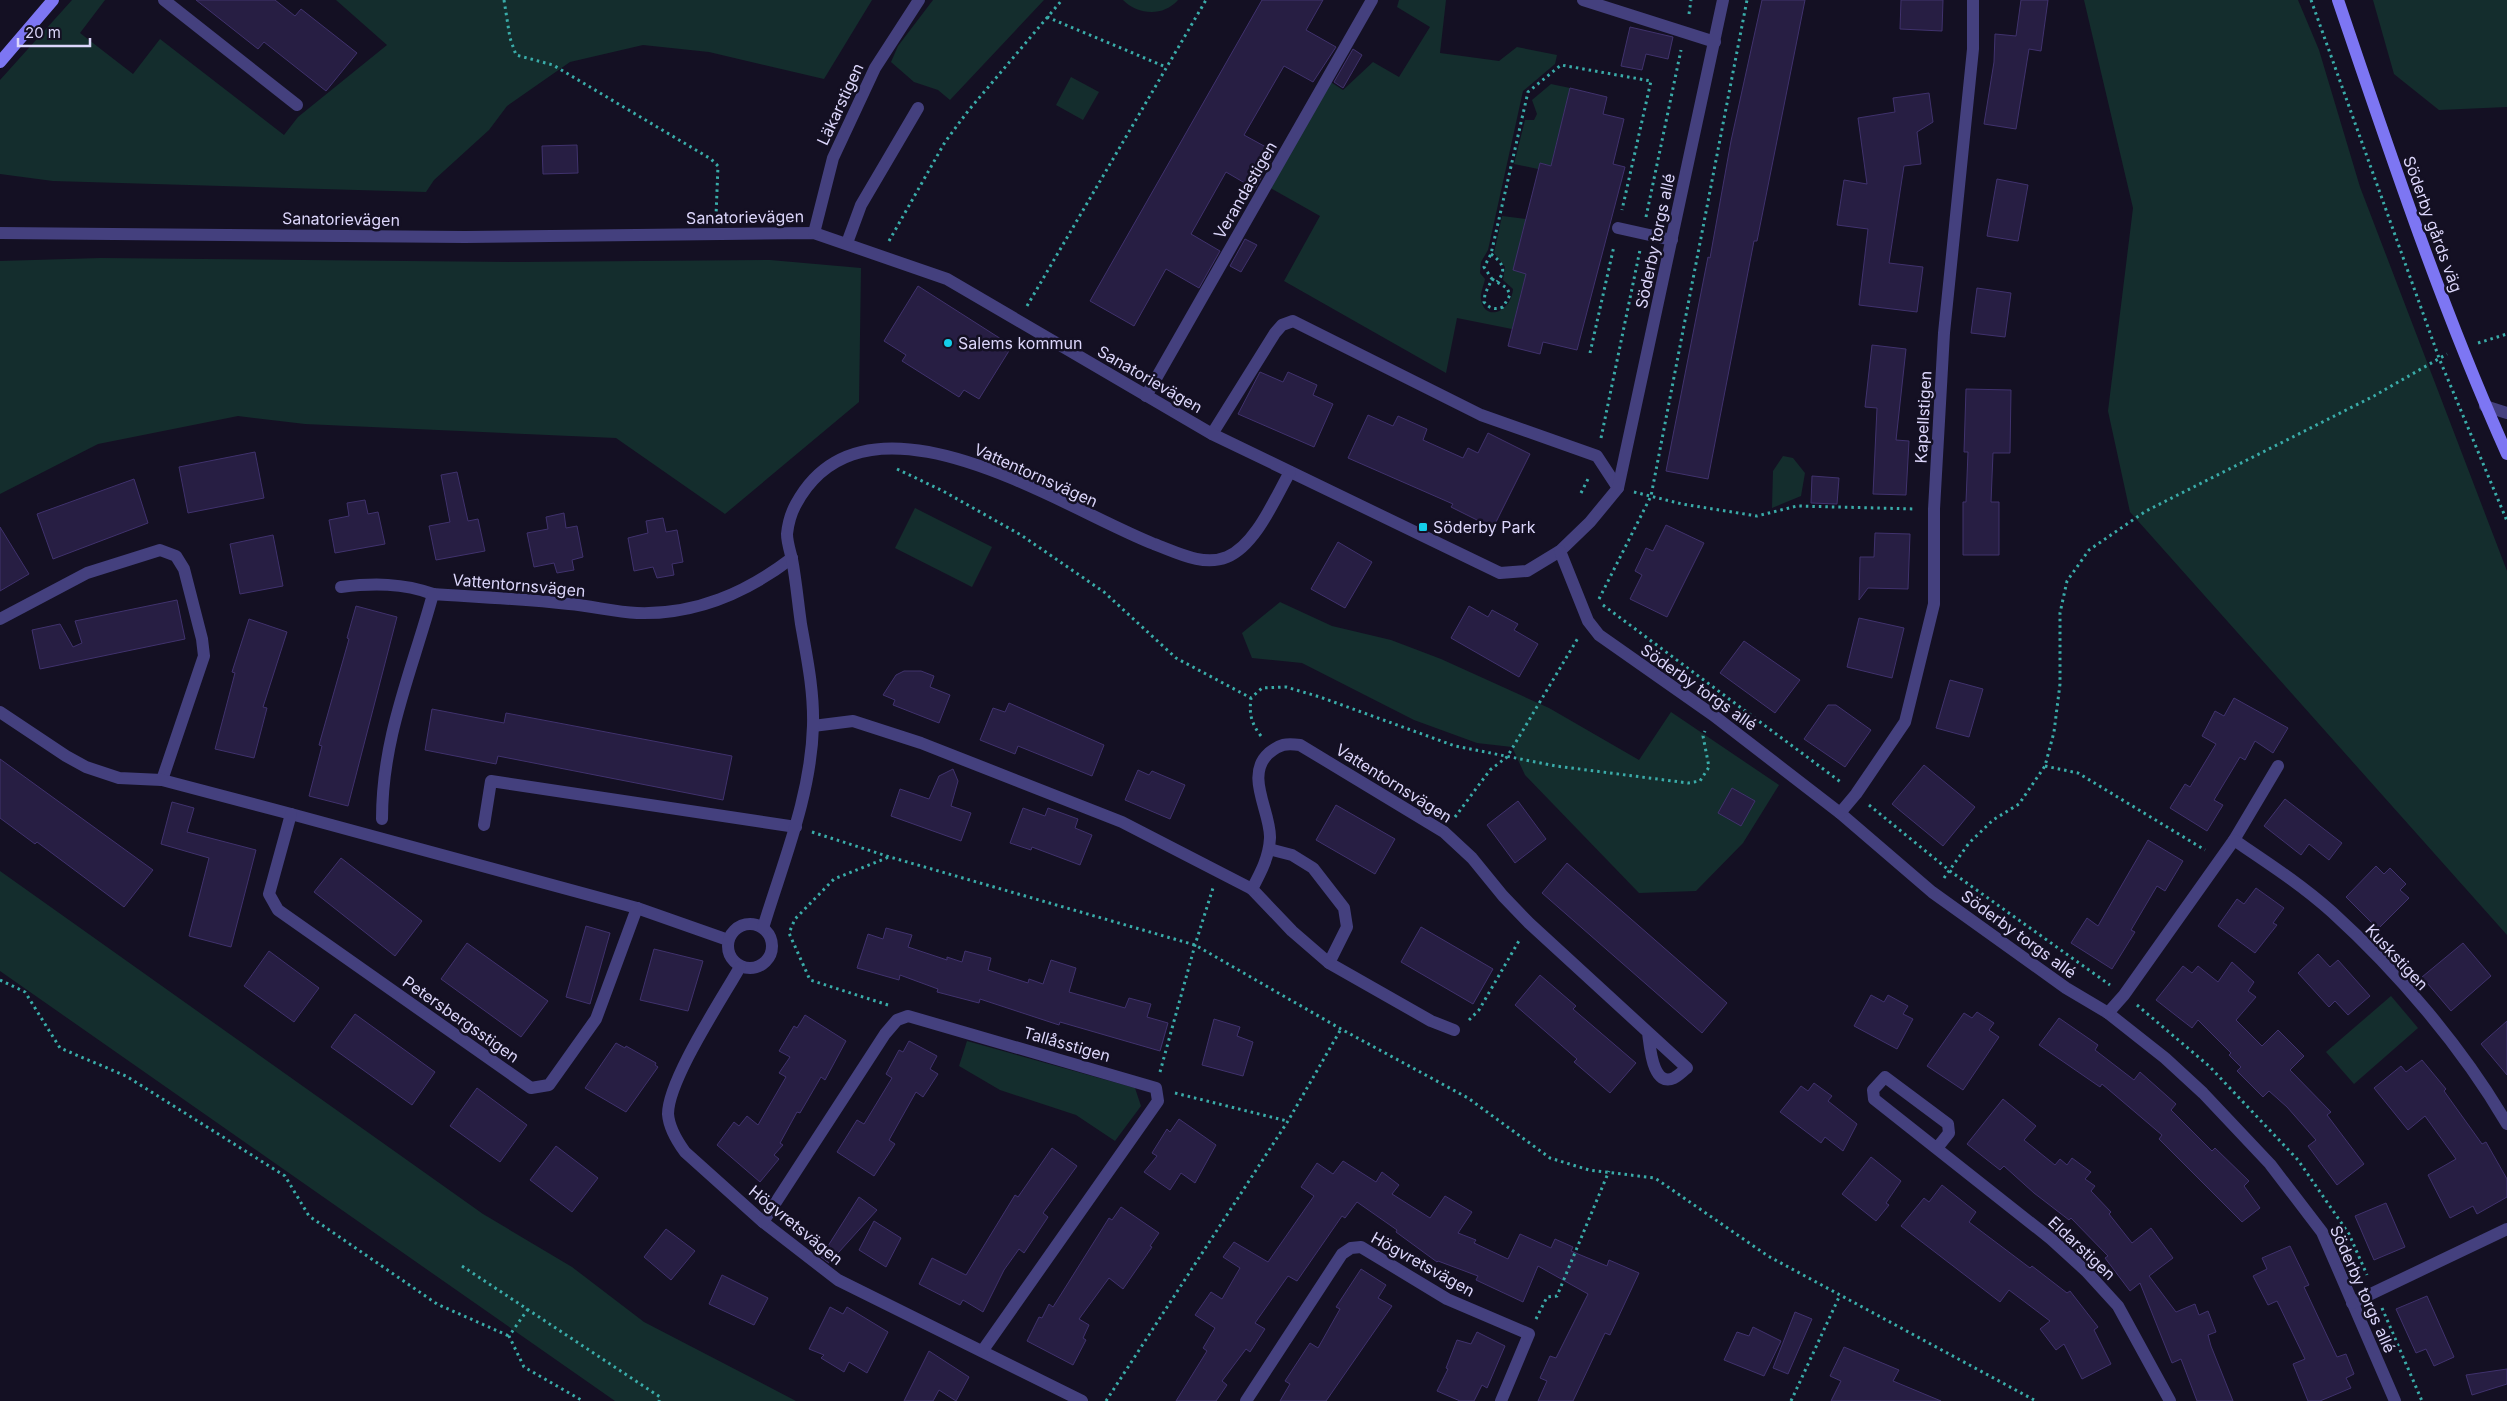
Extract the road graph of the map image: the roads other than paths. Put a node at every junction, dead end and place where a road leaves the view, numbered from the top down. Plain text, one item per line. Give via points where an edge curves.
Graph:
1 (53, 0) edge
2 (164, 0) edge
3 (919, 0) edge
4 (1372, 0) edge
5 (1583, 0) edge
6 (1723, 0) edge
7 (1972, 0) edge
8 (2338, 0) edge
9 (1716, 42) junction
10 (0, 62) edge
11 (297, 105) dead end
12 (918, 108) dead end
13 (1618, 228) road end
14 (0, 233) edge
15 (814, 233) junction
16 (1672, 240) junction
17 (846, 243) junction
18 (1146, 396) junction
19 (2485, 406) junction
20 (2507, 413) edge
21 (1212, 434) junction
22 (2507, 454) edge
23 (1290, 472) junction
24 (1618, 488) junction
25 (1560, 551) junction
26 (792, 558) junction
27 (341, 587) dead end
28 (433, 594) junction
29 (0, 619) edge
30 (0, 712) edge
31 (813, 726) junction
32 (2278, 766) dead end
33 (162, 780) junction
34 (1840, 812) junction
35 (291, 814) junction
36 (382, 819) dead end
37 (484, 825) dead end
38 (796, 827) junction
39 (2234, 840) junction
40 (1269, 849) junction
41 (1252, 889) junction
42 (637, 908) junction
43 (763, 928) junction
44 (728, 940) junction
45 (1329, 964) junction
46 (740, 967) junction
47 (2108, 1013) junction
48 (1454, 1030) road end
49 (1648, 1033) dead end
50 (2507, 1124) edge
51 (1937, 1148) junction
52 (763, 1222) junction
53 (2507, 1229) edge
54 (2352, 1304) junction
55 (983, 1350) junction
56 (1082, 1401) edge
57 (1246, 1401) edge
58 (1501, 1401) edge
59 (2170, 1401) edge
60 (2394, 1401) edge

1 - 10 main road
2 - 11 street
3 - 15 street, Läkarstigen via 875,68 832,158
4 - 18 street, Verandastigen
5 - 9 street
6 - 9 street, Söderby torgs allé
7 - 34 street, Kapellstigen via 1973,49 1944,333 1934,509 1934,604 1905,722
8 - 19 main road, Söderby gårds väg via 2389,150
9 - 16 street, Söderby torgs allé
12 - 17 street via 861,205
13 - 16 street
14 - 15 street, Sanatorievägen via 465,237
15 - 17 street, Sanatorievägen
16 - 24 street, Söderby torgs allé
17 - 18 street, Sanatorievägen via 947,279
18 - 21 street, Sanatorievägen
19 - 20 street
19 - 22 main road, Söderby gårds väg
21 - 23 street, Sanatorievägen
21 - 24 street via 1275,333 1282,325 1293,321 1481,415 1597,456
23 - 25 street, Sanatorievägen via 1500,573 1527,571
23 - 26 street, Vattentornsvägen via 1252,538 1241,550 1225,558 1210,560 1190,558 1015,479 945,454 873,449 852,454 814,477 795,505 789,523 787,536
24 - 25 street
25 - 34 street, Söderby torgs allé via 1588,621 1599,635 1712,714
26 - 28 street, Vattentornsvägen via 742,590 712,603 666,612 636,613 569,604
26 - 31 street, Vattentornsvägen via 812,690
27 - 28 street via 366,584 411,586
28 - 36 street, Vattentornsvägen via 392,732 382,785
29 - 33 street via 87,573 160,550 176,556 184,568 204,656
30 - 33 street via 86,767 119,778
31 - 38 street, Vattentornsvägen
31 - 41 street via 853,721 921,743 1122,822
32 - 39 street
33 - 35 street
34 - 47 street, Söderby torgs allé via 1932,892 2066,988
35 - 42 street
35 - 42 street, Petersbergsstigen via 268,894 278,910 531,1088 549,1085 596,1019
37 - 38 street via 491,781
38 - 43 street
39 - 47 street
39 - 50 street, Kuskstigen via 2324,905 2380,959 2457,1049
40 - 41 street via 1264,868
40 - 45 street via 1292,855 1313,868 1344,908 1347,927
40 - 49 street, Vattentornsvägen via 1270,836 1258,782 1259,769 1264,758 1274,750 1286,743 1300,745 1444,832 1530,923
41 - 45 street
42 - 44 street
43 - 44 street via 747,924 738,927
43 - 46 street via 772,942 768,960 749,969
44 - 46 street via 731,957
45 - 48 street via 1431,1021
46 - 52 street, Högvretsvägen via 672,1089 668,1116 676,1139 685,1152
47 - 54 street, Söderby torgs allé via 2165,1058 2270,1164 2322,1232
51 - 51 street, Eldarstigen via 1949,1133 1948,1124 1904,1089 1885,1077 1881,1080 1873,1090 1874,1099
51 - 59 street, Eldarstigen via 2086,1271 2118,1306
52 - 55 street, Högvretsvägen via 838,1280
52 - 55 street, Tallåsstigen via 885,1034 897,1020 908,1016 1156,1088 1158,1101
53 - 54 street
54 - 60 street, Söderby torgs allé
55 - 56 street, Högvretsvägen
57 - 58 street, Högvretsvägen via 1342,1254 1351,1248 1361,1247 1447,1299 1529,1334

